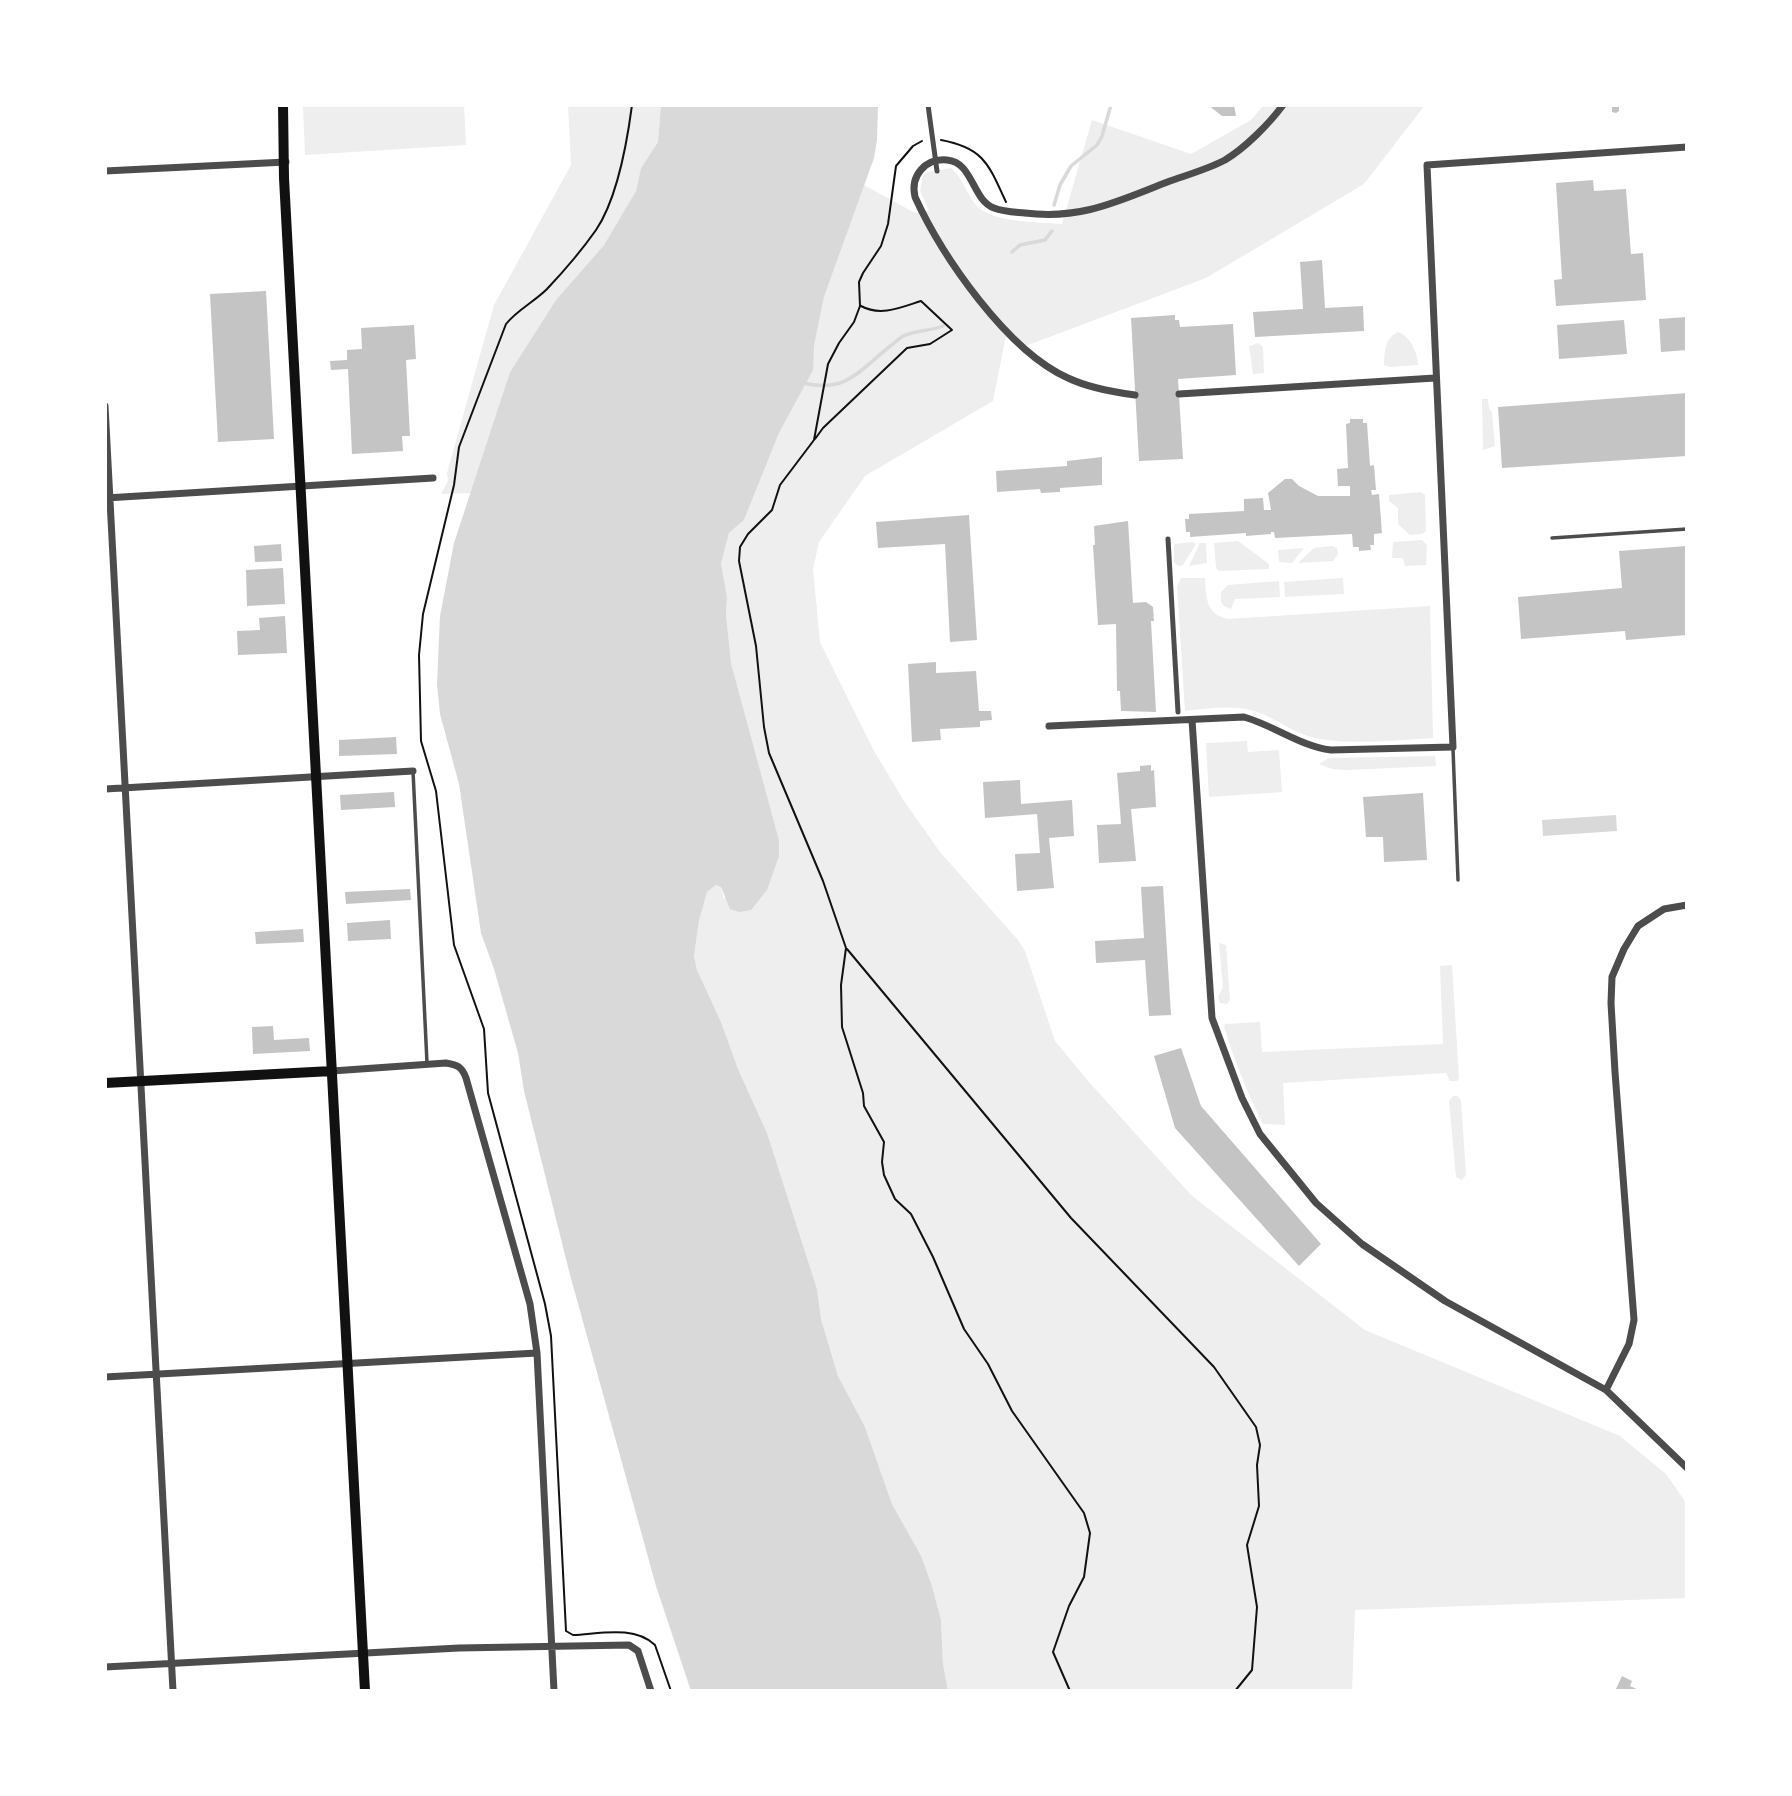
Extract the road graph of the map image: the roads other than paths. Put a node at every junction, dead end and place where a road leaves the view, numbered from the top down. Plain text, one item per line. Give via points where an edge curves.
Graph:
1 (283, 105) edge
2 (928, 105) edge
3 (1283, 105) edge
4 (1687, 147) edge
5 (286, 162) junction
6 (936, 162) junction
7 (105, 172) edge
8 (937, 172) dead end
9 (1435, 378) junction
10 (1179, 394) dead end
11 (1135, 395) dead end
12 (105, 406) edge
13 (433, 478) dead end
14 (301, 486) junction
15 (107, 498) edge
16 (1687, 528) edge
17 (1552, 538) dead end
18 (1168, 539) dead end
19 (1178, 712) dead end
20 (1192, 720) junction
21 (1049, 726) dead end
22 (1452, 747) junction
23 (413, 771) joint
24 (316, 776) junction
25 (124, 788) junction
26 (105, 789) edge
27 (1458, 880) dead end
28 (1687, 905) edge
29 (427, 1065) junction
30 (332, 1071) junction
31 (141, 1081) junction
32 (105, 1083) edge
33 (537, 1353) junction
34 (348, 1363) junction
35 (156, 1375) junction
36 (105, 1377) edge
37 (1606, 1390) junction
38 (1687, 1468) edge
39 (552, 1647) junction
40 (363, 1653) junction
41 (171, 1664) junction
42 (105, 1667) edge
43 (173, 1691) edge
44 (365, 1691) edge
45 (554, 1691) edge
46 (651, 1691) edge

1 - 5 main road
2 - 6 street
3 - 6 street via 1225,160 1079,214 1043,215 991,207 956,162
4 - 9 street via 1427,165
5 - 7 street
5 - 14 main road
6 - 8 street
6 - 11 street via 919,170 915,197 957,273 1035,358 1068,379
9 - 10 street
9 - 22 street
12 - 15 street
13 - 14 street
14 - 15 street
14 - 24 main road
15 - 25 street
16 - 17 lane
18 - 19 street
20 - 21 street
20 - 22 street via 1244,718 1316,748 1350,752
20 - 37 street via 1212,1018 1260,1134 1316,1203 1362,1244 1445,1301
22 - 27 lane
23 - 24 street
23 - 29 lane
24 - 25 street
24 - 30 main road
25 - 26 street
25 - 31 street
28 - 37 street via 1664,909 1638,926 1612,977 1634,1320 1629,1344
29 - 30 street
29 - 33 street via 457,1065 466,1078 530,1304
30 - 31 main road
30 - 34 main road
31 - 32 main road
31 - 35 street
33 - 34 street
33 - 39 street
34 - 35 street
34 - 40 main road
35 - 36 street
35 - 41 street
37 - 38 street
39 - 40 street
39 - 45 street
39 - 46 street via 629,1645 638,1651
40 - 41 street
40 - 44 main road
41 - 42 street
41 - 43 street

